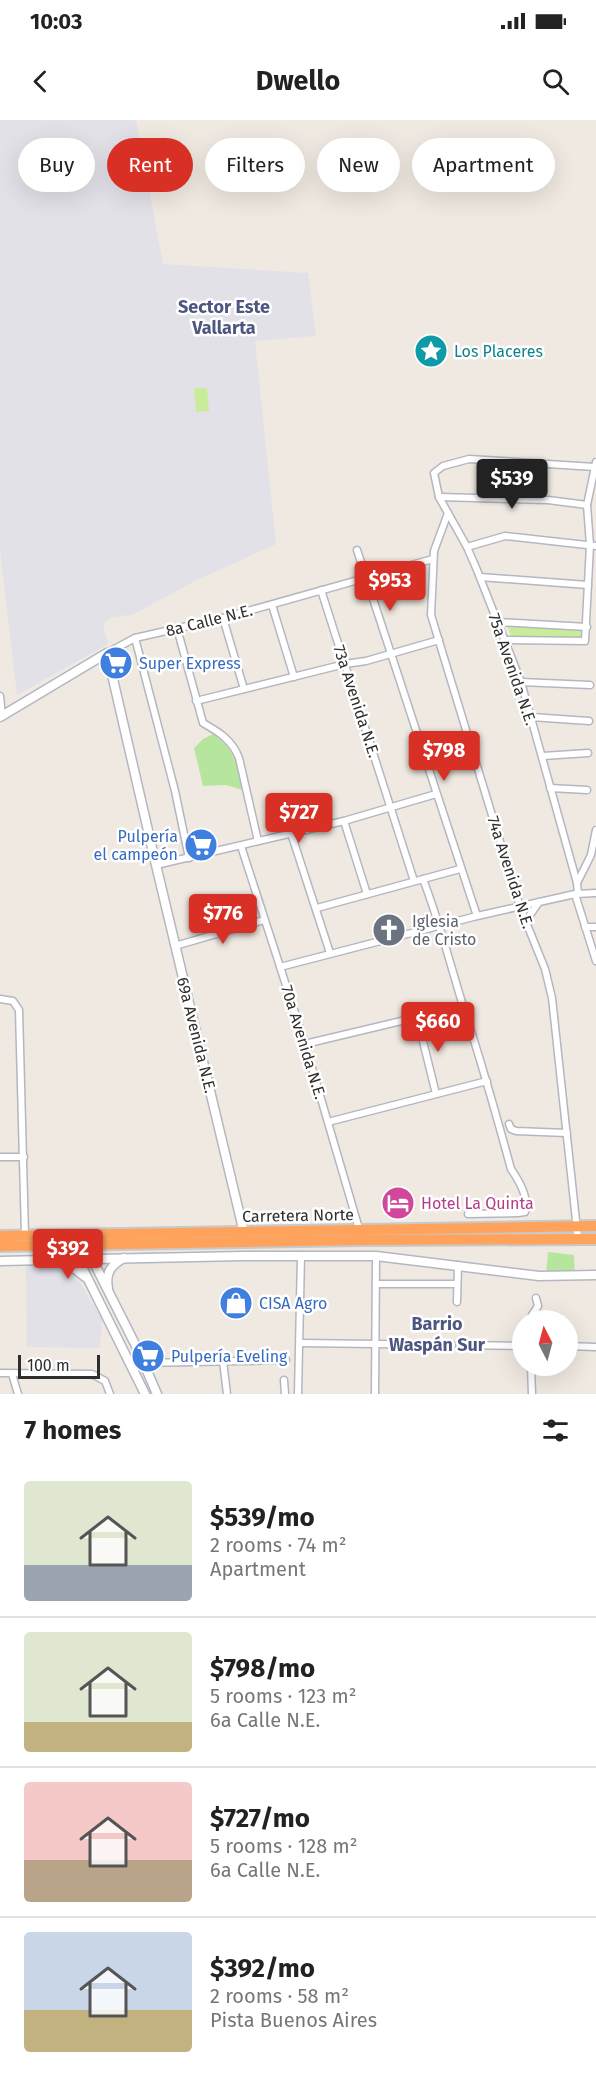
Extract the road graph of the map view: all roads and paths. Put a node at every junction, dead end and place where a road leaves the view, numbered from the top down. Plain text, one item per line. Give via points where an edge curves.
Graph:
1 (595, 464) edge
2 (439, 497) junction
3 (587, 505) junction
4 (448, 513) junction
5 (593, 545) edge
6 (467, 547) junction
7 (357, 550) dead end
8 (433, 558) junction
9 (366, 577) junction
10 (480, 577) junction
11 (588, 585) junction
12 (321, 590) junction
13 (272, 604) junction
14 (223, 618) junction
15 (498, 622) junction
16 (587, 627) junction
17 (177, 628) junction
18 (135, 638) junction
19 (439, 640) junction
20 (505, 640) junction
21 (107, 653) junction
22 (392, 654) junction
23 (345, 664) junction
24 (294, 676) junction
25 (521, 682) junction
26 (590, 686) dead end
27 (244, 689) junction
28 (0, 696) edge
29 (196, 701) junction
30 (1, 717) edge
31 (531, 717) junction
32 (589, 721) dead end
33 (588, 753) dead end
34 (543, 756) junction
35 (550, 788) junction
36 (587, 790) dead end
37 (436, 794) junction
38 (390, 807) junction
39 (344, 821) junction
40 (596, 830) edge
41 (291, 833) junction
42 (258, 841) junction
43 (241, 846) junction
44 (593, 855) edge
45 (189, 858) junction
46 (156, 865) junction
47 (460, 869) junction
48 (423, 879) junction
49 (414, 881) junction
50 (576, 881) junction
51 (596, 893) edge
52 (367, 894) junction
53 (576, 894) junction
54 (539, 902) junction
55 (520, 907) junction
56 (317, 908) junction
57 (477, 916) junction
58 (264, 920) junction
59 (440, 925) junction
60 (527, 925) junction
61 (585, 927) junction
62 (596, 927) edge
63 (175, 946) junction
64 (330, 953) junction
65 (596, 960) edge
66 (280, 967) junction
67 (0, 999) edge
68 (464, 1006) junction
69 (417, 1017) junction
70 (305, 1044) junction
71 (487, 1082) junction
72 (436, 1094) junction
73 (328, 1122) junction
74 (509, 1124) dead end
75 (567, 1133) junction
76 (0, 1157) edge
77 (24, 1157) junction
78 (468, 1214) dead end
79 (577, 1226) junction
80 (596, 1226) edge
81 (184, 1233) junction
82 (72, 1234) junction
83 (25, 1235) junction
84 (360, 1235) junction
85 (0, 1236) edge
86 (245, 1236) junction
87 (578, 1239) junction
88 (596, 1239) edge
89 (85, 1245) junction
90 (0, 1246) edge
91 (301, 1255) junction
92 (376, 1256) junction
93 (124, 1257) junction
94 (92, 1258) junction
95 (78, 1259) junction
96 (54, 1260) junction
97 (0, 1261) edge
98 (458, 1265) junction
99 (596, 1275) edge
100 (91, 1284) junction
101 (376, 1284) junction
102 (458, 1284) junction
103 (110, 1295) junction
104 (536, 1298) dead end
105 (457, 1302) dead end
106 (537, 1310) edge
107 (118, 1311) junction
108 (108, 1317) junction
109 (300, 1343) junction
110 (375, 1344) junction
111 (452, 1345) dead end
112 (462, 1345) dead end
113 (512, 1346) edge
114 (578, 1346) edge
115 (596, 1347) edge
116 (286, 1360) dead end
117 (223, 1361) junction
118 (143, 1363) junction
119 (0, 1373) edge
120 (12, 1374) junction
121 (531, 1376) edge
122 (284, 1380) dead end
123 (18, 1394) edge
124 (110, 1394) edge
125 (145, 1394) edge
126 (157, 1394) edge
127 (227, 1394) edge
128 (285, 1394) edge
129 (298, 1394) edge
130 (375, 1394) edge
131 (532, 1394) edge

1 - 2 street, 75a Avenida N.E. via 469,459 435,470
1 - 3 street
2 - 3 street
2 - 4 street, 75a Avenida N.E.
3 - 5 street
4 - 6 street, 75a Avenida N.E.
4 - 8 street, 74a Avenida N.E.
5 - 6 street via 505,536
5 - 11 street
6 - 10 street, 75a Avenida N.E.
7 - 9 street
8 - 9 street, 8a Calle N.E.
8 - 19 street, 74a Avenida N.E. via 431,615
9 - 12 street, 8a Calle N.E.
9 - 22 street
10 - 11 street
10 - 15 street, 75a Avenida N.E.
11 - 16 street
12 - 13 street, 8a Calle N.E.
12 - 23 street, 73a Avenida N.E.
13 - 14 street, 8a Calle N.E.
13 - 24 street
14 - 17 street, 8a Calle N.E.
14 - 27 street
15 - 16 street
15 - 20 street, 75a Avenida N.E.
16 - 20 street via 583,642
17 - 18 street, 8a Calle N.E.
17 - 29 street
18 - 21 street, 8a Calle N.E.
18 - 45 street via 176,791
19 - 22 street
19 - 55 street, 74a Avenida N.E.
20 - 25 street, 75a Avenida N.E.
21 - 30 street, 8a Calle N.E.
21 - 46 street, 69a Avenida N.E.
22 - 23 street
22 - 37 street
23 - 24 street
23 - 38 street, 73a Avenida N.E.
24 - 27 street
25 - 26 street
25 - 31 street, 75a Avenida N.E.
27 - 29 street
28 - 30 street
29 - 42 street via 203,723 235,747
31 - 32 street
31 - 34 street, 75a Avenida N.E.
33 - 34 street
34 - 35 street, 75a Avenida N.E.
35 - 36 street
35 - 50 street, 75a Avenida N.E.
37 - 38 street
37 - 47 street
38 - 39 street
38 - 49 street, 73a Avenida N.E.
39 - 41 street
39 - 52 street
40 - 44 street
41 - 42 street
41 - 56 street
42 - 43 street
43 - 45 street
43 - 58 street, 70a Avenida N.E.
44 - 50 street
45 - 46 street
46 - 63 street, 69a Avenida N.E.
47 - 48 street
47 - 57 street
48 - 49 street
48 - 59 street
49 - 52 street
50 - 53 street, 75a Avenida N.E.
51 - 53 street
52 - 56 street
53 - 54 street
53 - 61 street
54 - 55 street
54 - 60 street
55 - 57 street
55 - 60 street, 74a Avenida N.E.
56 - 64 street
57 - 59 street
58 - 63 street
58 - 66 street, 70a Avenida N.E.
59 - 64 street
59 - 68 street
60 - 75 street, 74a Avenida N.E. via 552,998
61 - 62 street
61 - 65 street
63 - 86 street, 69a Avenida N.E.
64 - 66 street
66 - 70 street, 70a Avenida N.E.
67 - 77 street via 15,1003 19,1010
68 - 69 street
68 - 71 street
69 - 70 street
69 - 72 street
70 - 73 street, 70a Avenida N.E.
71 - 72 street
71 - 78 street via 511,1169 527,1206 525,1212 518,1214
72 - 73 street
73 - 84 street, 70a Avenida N.E.
74 - 75 street via 516,1131
75 - 79 street, 74a Avenida N.E.
76 - 77 street
77 - 83 street
79 - 80 highway, Carretera Norte
79 - 84 highway, Carretera Norte
79 - 87 street, 74a Avenida N.E.
81 - 82 highway, Carretera Norte
81 - 86 highway, Carretera Norte
81 - 89 highway via 153,1240 93,1241
82 - 83 highway, Carretera Norte
82 - 89 street
83 - 85 highway, Carretera Norte
84 - 86 highway, Carretera Norte
84 - 87 highway, Carretera Norte
86 - 89 highway, Carretera Norte
87 - 88 highway, Carretera Norte
89 - 90 highway, Carretera Norte
89 - 94 street
89 - 95 highway
89 - 96 highway
91 - 92 street
91 - 93 street
91 - 109 street
92 - 98 street
92 - 101 street
93 - 94 street
93 - 103 street via 108,1273
94 - 95 street
94 - 103 street
95 - 96 street
95 - 100 street
96 - 97 street
96 - 100 street via 70,1265
98 - 99 street via 542,1276
98 - 102 street
100 - 108 street
101 - 102 street
101 - 110 street
102 - 105 street
103 - 107 street
104 - 106 street
107 - 108 street
107 - 118 street
108 - 125 street
109 - 110 street
109 - 129 street
110 - 111 street
110 - 130 street
112 - 113 street
114 - 115 street
116 - 117 street
117 - 118 street
117 - 127 street
118 - 126 street
119 - 120 street
120 - 123 street
120 - 124 street via 92,1374 105,1381
121 - 131 street
122 - 128 street

